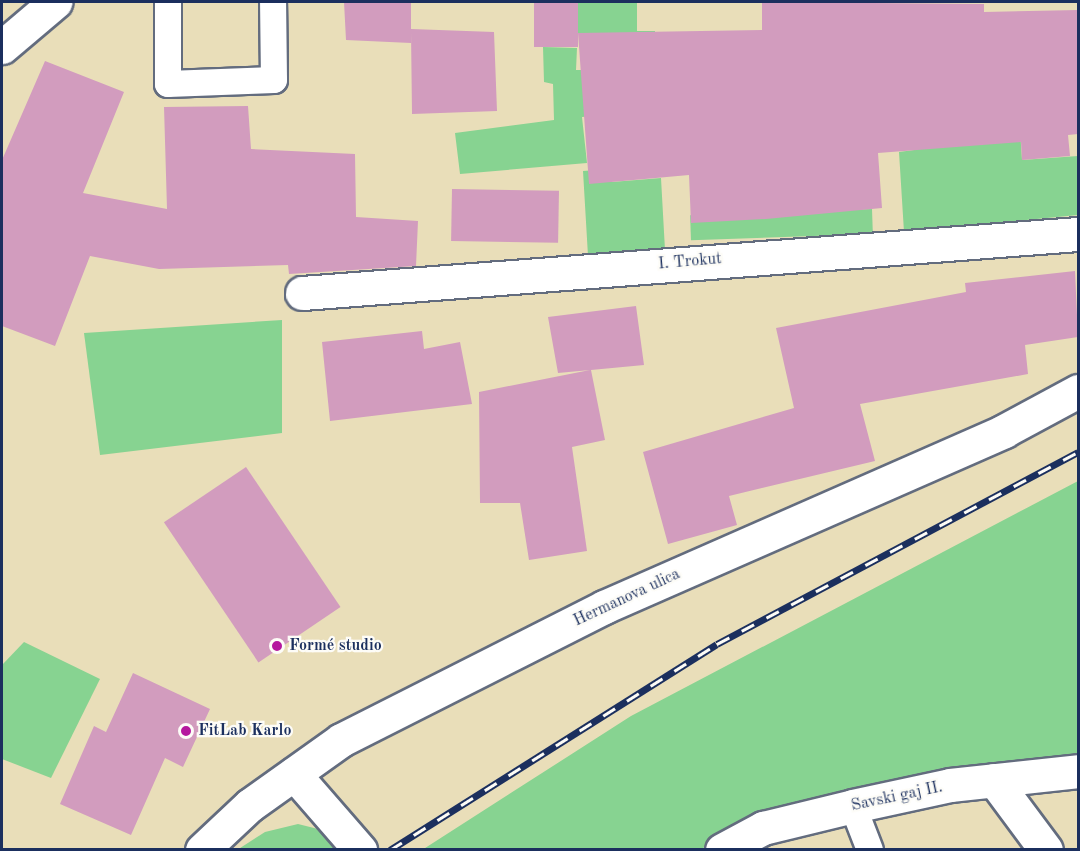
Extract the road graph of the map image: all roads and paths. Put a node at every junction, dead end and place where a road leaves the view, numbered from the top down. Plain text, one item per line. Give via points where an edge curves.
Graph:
1 (55, 2) edge
2 (168, 2) edge
3 (273, 2) edge
4 (2, 47) edge
5 (1078, 234) edge
6 (302, 293) dead end
7 (1078, 391) edge
8 (1078, 771) edge
9 (294, 774) junction
10 (994, 780) junction
11 (853, 806) junction
12 (202, 849) edge
13 (360, 849) edge
14 (722, 849) edge
15 (870, 849) edge
16 (1046, 849) edge

1 - 4 street
2 - 3 lane via 168,84 274,80
5 - 6 street, I. Trokut
7 - 9 street, Hermanova ulica via 1004,431 603,607 341,740
8 - 10 street, Savski gaj II.
9 - 12 street, Hermanova ulica
9 - 13 street
10 - 11 street, Savski gaj II.
10 - 16 street
11 - 14 street, Savski gaj II. via 763,828
11 - 15 lane

